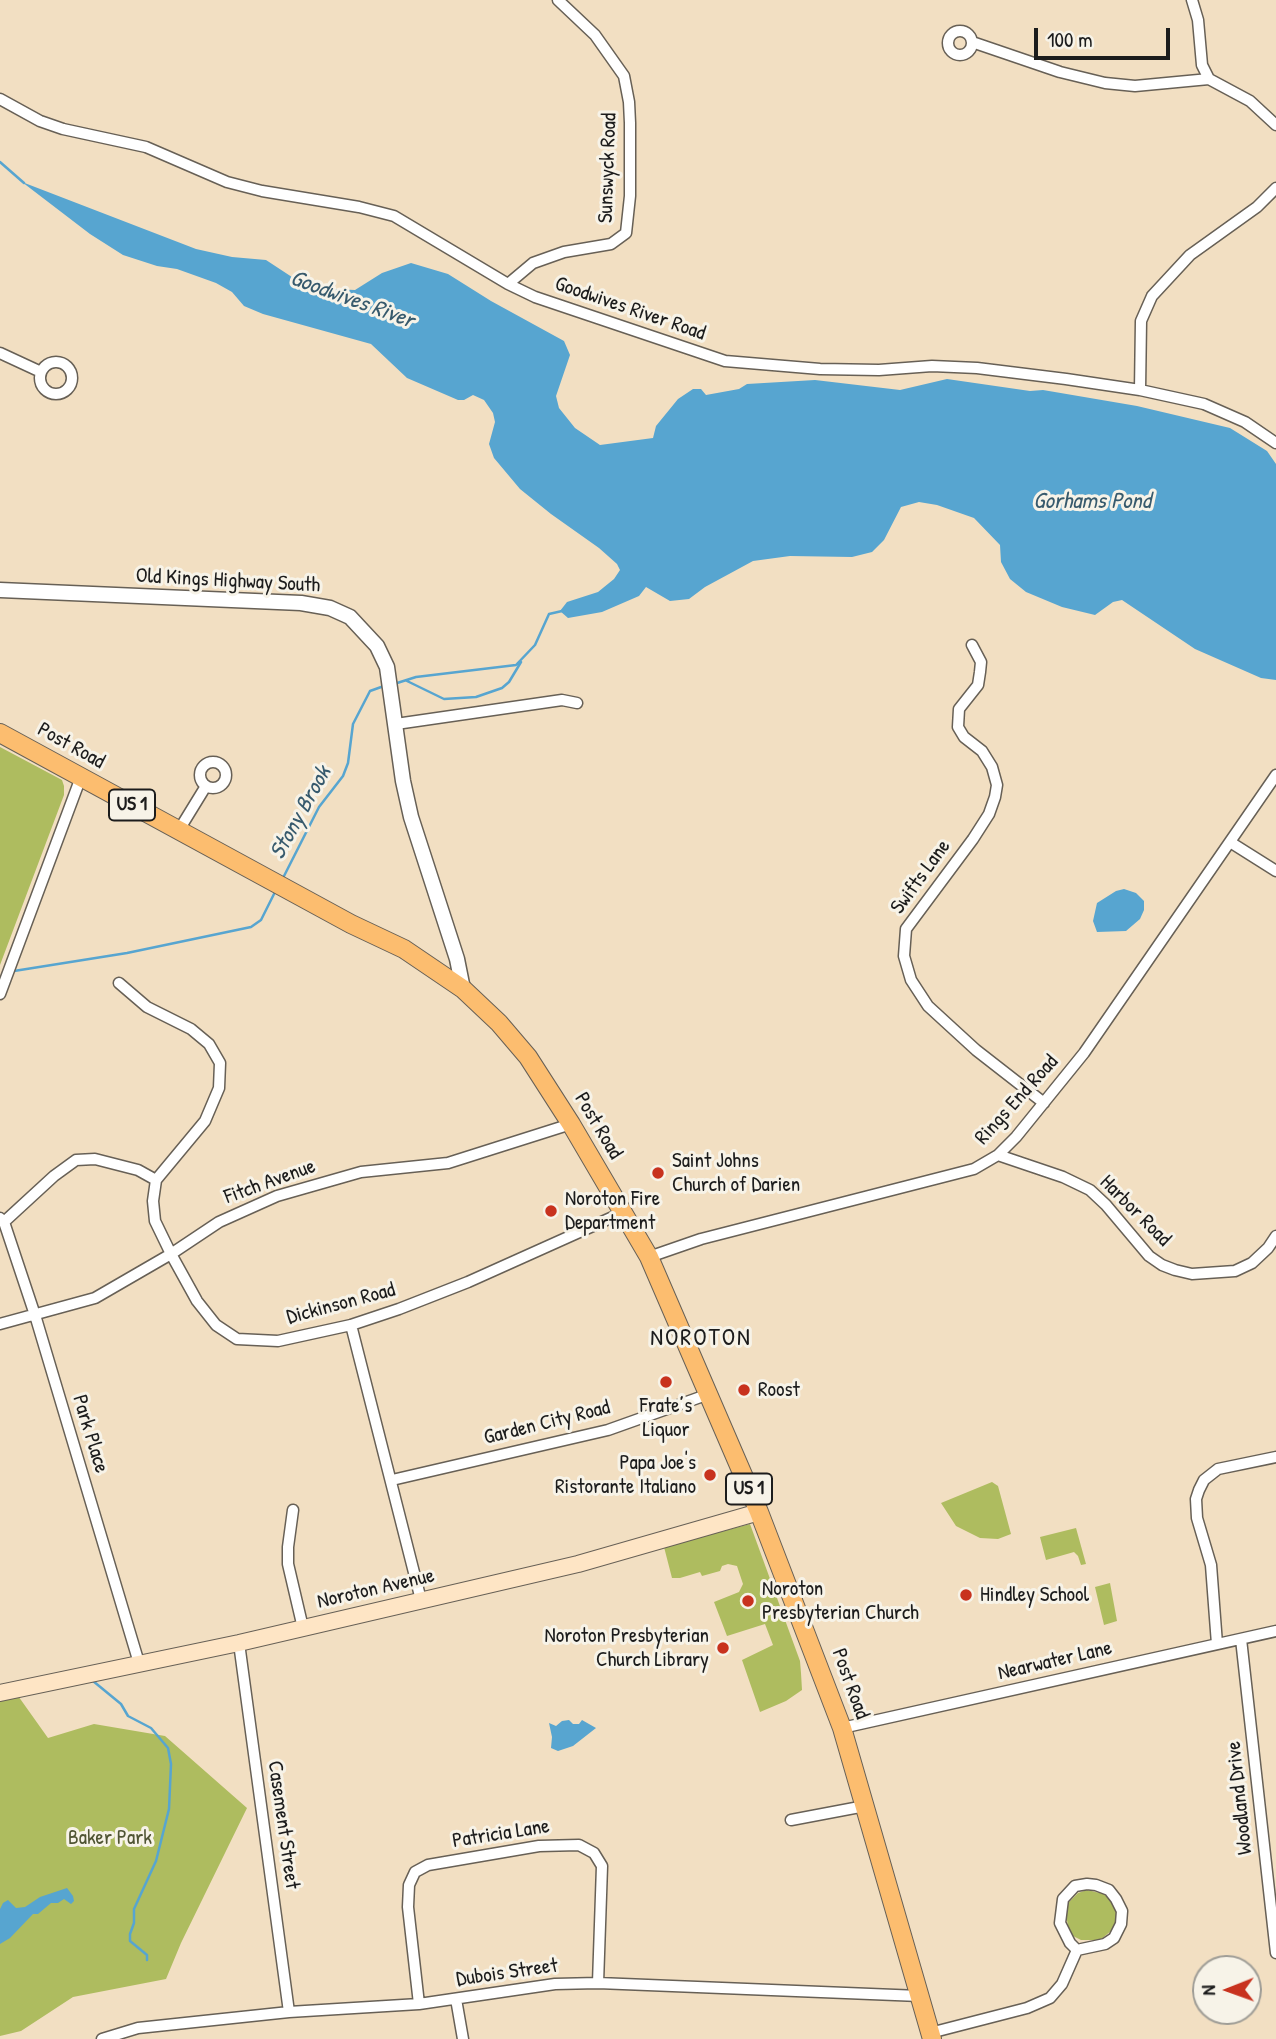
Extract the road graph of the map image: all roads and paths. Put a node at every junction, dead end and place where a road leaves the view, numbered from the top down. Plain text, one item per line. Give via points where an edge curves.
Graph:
1 (558, 0) edge
2 (1192, 0) edge
3 (972, 42) dead end
4 (1209, 79) junction
5 (0, 99) edge
6 (1276, 125) edge
7 (1276, 188) edge
8 (509, 284) junction
9 (0, 354) edge
10 (41, 372) dead end
11 (1140, 390) junction
12 (1276, 443) edge
13 (0, 590) edge
14 (972, 645) dead end
15 (577, 703) dead end
16 (396, 724) junction
17 (0, 733) edge
18 (1276, 775) edge
19 (81, 777) junction
20 (206, 786) dead end
21 (179, 831) junction
22 (1230, 842) junction
23 (1276, 871) edge
24 (119, 984) dead end
25 (2, 989) edge
26 (463, 989) junction
27 (1044, 1103) junction
28 (571, 1124) junction
29 (998, 1155) junction
30 (156, 1180) junction
31 (624, 1212) junction
32 (2, 1220) edge
33 (1276, 1236) edge
34 (171, 1254) junction
35 (649, 1257) junction
36 (34, 1315) junction
37 (0, 1324) edge
38 (351, 1325) junction
39 (709, 1394) junction
40 (1276, 1457) edge
41 (392, 1480) junction
42 (293, 1510) dead end
43 (759, 1512) junction
44 (421, 1600) junction
45 (303, 1628) junction
46 (1276, 1631) edge
47 (1241, 1639) junction
48 (239, 1643) junction
49 (1217, 1644) junction
50 (139, 1663) junction
51 (0, 1693) edge
52 (842, 1728) junction
53 (865, 1806) junction
54 (790, 1821) dead end
55 (1077, 1950) junction
56 (1276, 1953) edge
57 (598, 1983) junction
58 (920, 1996) junction
59 (456, 1999) junction
60 (419, 2004) junction
61 (289, 2012) junction
62 (931, 2036) edge
63 (102, 2039) edge
64 (463, 2039) edge

1 - 8 street, Sunswyck Road via 595,35 624,76 630,123 626,233 611,244 533,263
2 - 4 street via 1202,65
3 - 4 street via 1105,83 1135,86
4 - 6 street via 1250,101
5 - 8 street, Goodwives River Road via 63,129 146,147 227,182 394,216
7 - 11 street via 1258,207 1190,255 1152,296 1141,321
8 - 11 street, Goodwives River Road via 555,305 742,364 859,370 977,368
9 - 10 street
11 - 12 street, Goodwives River Road via 1221,410
13 - 16 street, Old Kings Highway South via 321,605 359,625 382,654
14 - 27 street, Swifts Lane via 981,662 978,685 959,709 958,727 992,767 995,797 973,839 906,929 904,956 911,979 928,1006
15 - 16 street via 562,700
16 - 26 street, Old Kings Highway South via 411,817
17 - 19 main road, Post Road / US 1
18 - 22 street, Rings End Road
19 - 21 main road, Post Road / US 1
19 - 25 street
20 - 21 street
21 - 26 main road, Post Road / US 1 via 404,949
22 - 23 street
22 - 27 street, Rings End Road via 1084,1053
24 - 30 street via 147,1007 191,1029 209,1044 219,1063 219,1088 205,1121
26 - 28 main road, Post Road / US 1 via 528,1057
27 - 29 street, Rings End Road
28 - 31 main road, Post Road / US 1
28 - 34 street, Fitch Avenue via 447,1163 362,1172 277,1196 219,1222
29 - 33 street, Harbor Road via 1090,1190 1149,1256 1175,1270 1192,1274 1235,1270 1252,1262
29 - 35 street, Rings End Road via 974,1168 701,1239
30 - 32 street via 138,1170 94,1159 76,1160
30 - 34 street, Dickinson Road via 155,1221
31 - 35 main road, Post Road / US 1
31 - 38 street, Dickinson Road via 468,1282
32 - 36 street, Park Place
34 - 36 street, Fitch Avenue via 95,1298
34 - 38 street, Dickinson Road via 197,1301 216,1325 237,1339 278,1341
35 - 39 main road, Post Road / US 1
36 - 37 street, Fitch Avenue
36 - 50 street, Park Place
38 - 41 street
39 - 41 street, Garden City Road via 608,1430
39 - 43 main road, Post Road / US 1
40 - 49 street via 1218,1469 1204,1480 1196,1499 1211,1565
41 - 44 street
42 - 45 street via 288,1564
43 - 44 main road, Noroton Avenue via 578,1564
43 - 52 main road, Post Road / US 1
44 - 45 main road, Noroton Avenue
45 - 48 main road, Noroton Avenue
46 - 47 street, Nearwater Lane
47 - 49 street, Nearwater Lane
47 - 56 street, Woodland Drive
48 - 50 main road, Noroton Avenue
48 - 61 street, Casement Street
49 - 52 street, Nearwater Lane
50 - 51 main road, Noroton Avenue
52 - 53 main road, Post Road / US 1
53 - 54 street
53 - 58 main road, Post Road / US 1
55 - 55 street via 1105,1944 1121,1924 1122,1911 1116,1899 1096,1885 1075,1886 1063,1899 1060,1923
55 - 62 street via 1062,1984 1050,1998
57 - 58 street, Dubois Street
57 - 59 street, Dubois Street via 525,1987
57 - 60 street, Patricia Lane via 602,1866 594,1853 579,1845 539,1846 428,1865 415,1872 408,1907
58 - 62 main road, Post Road / US 1
59 - 60 street, Dubois Street
59 - 64 street
60 - 61 street, Dubois Street
61 - 63 street, Dubois Street via 138,2028

